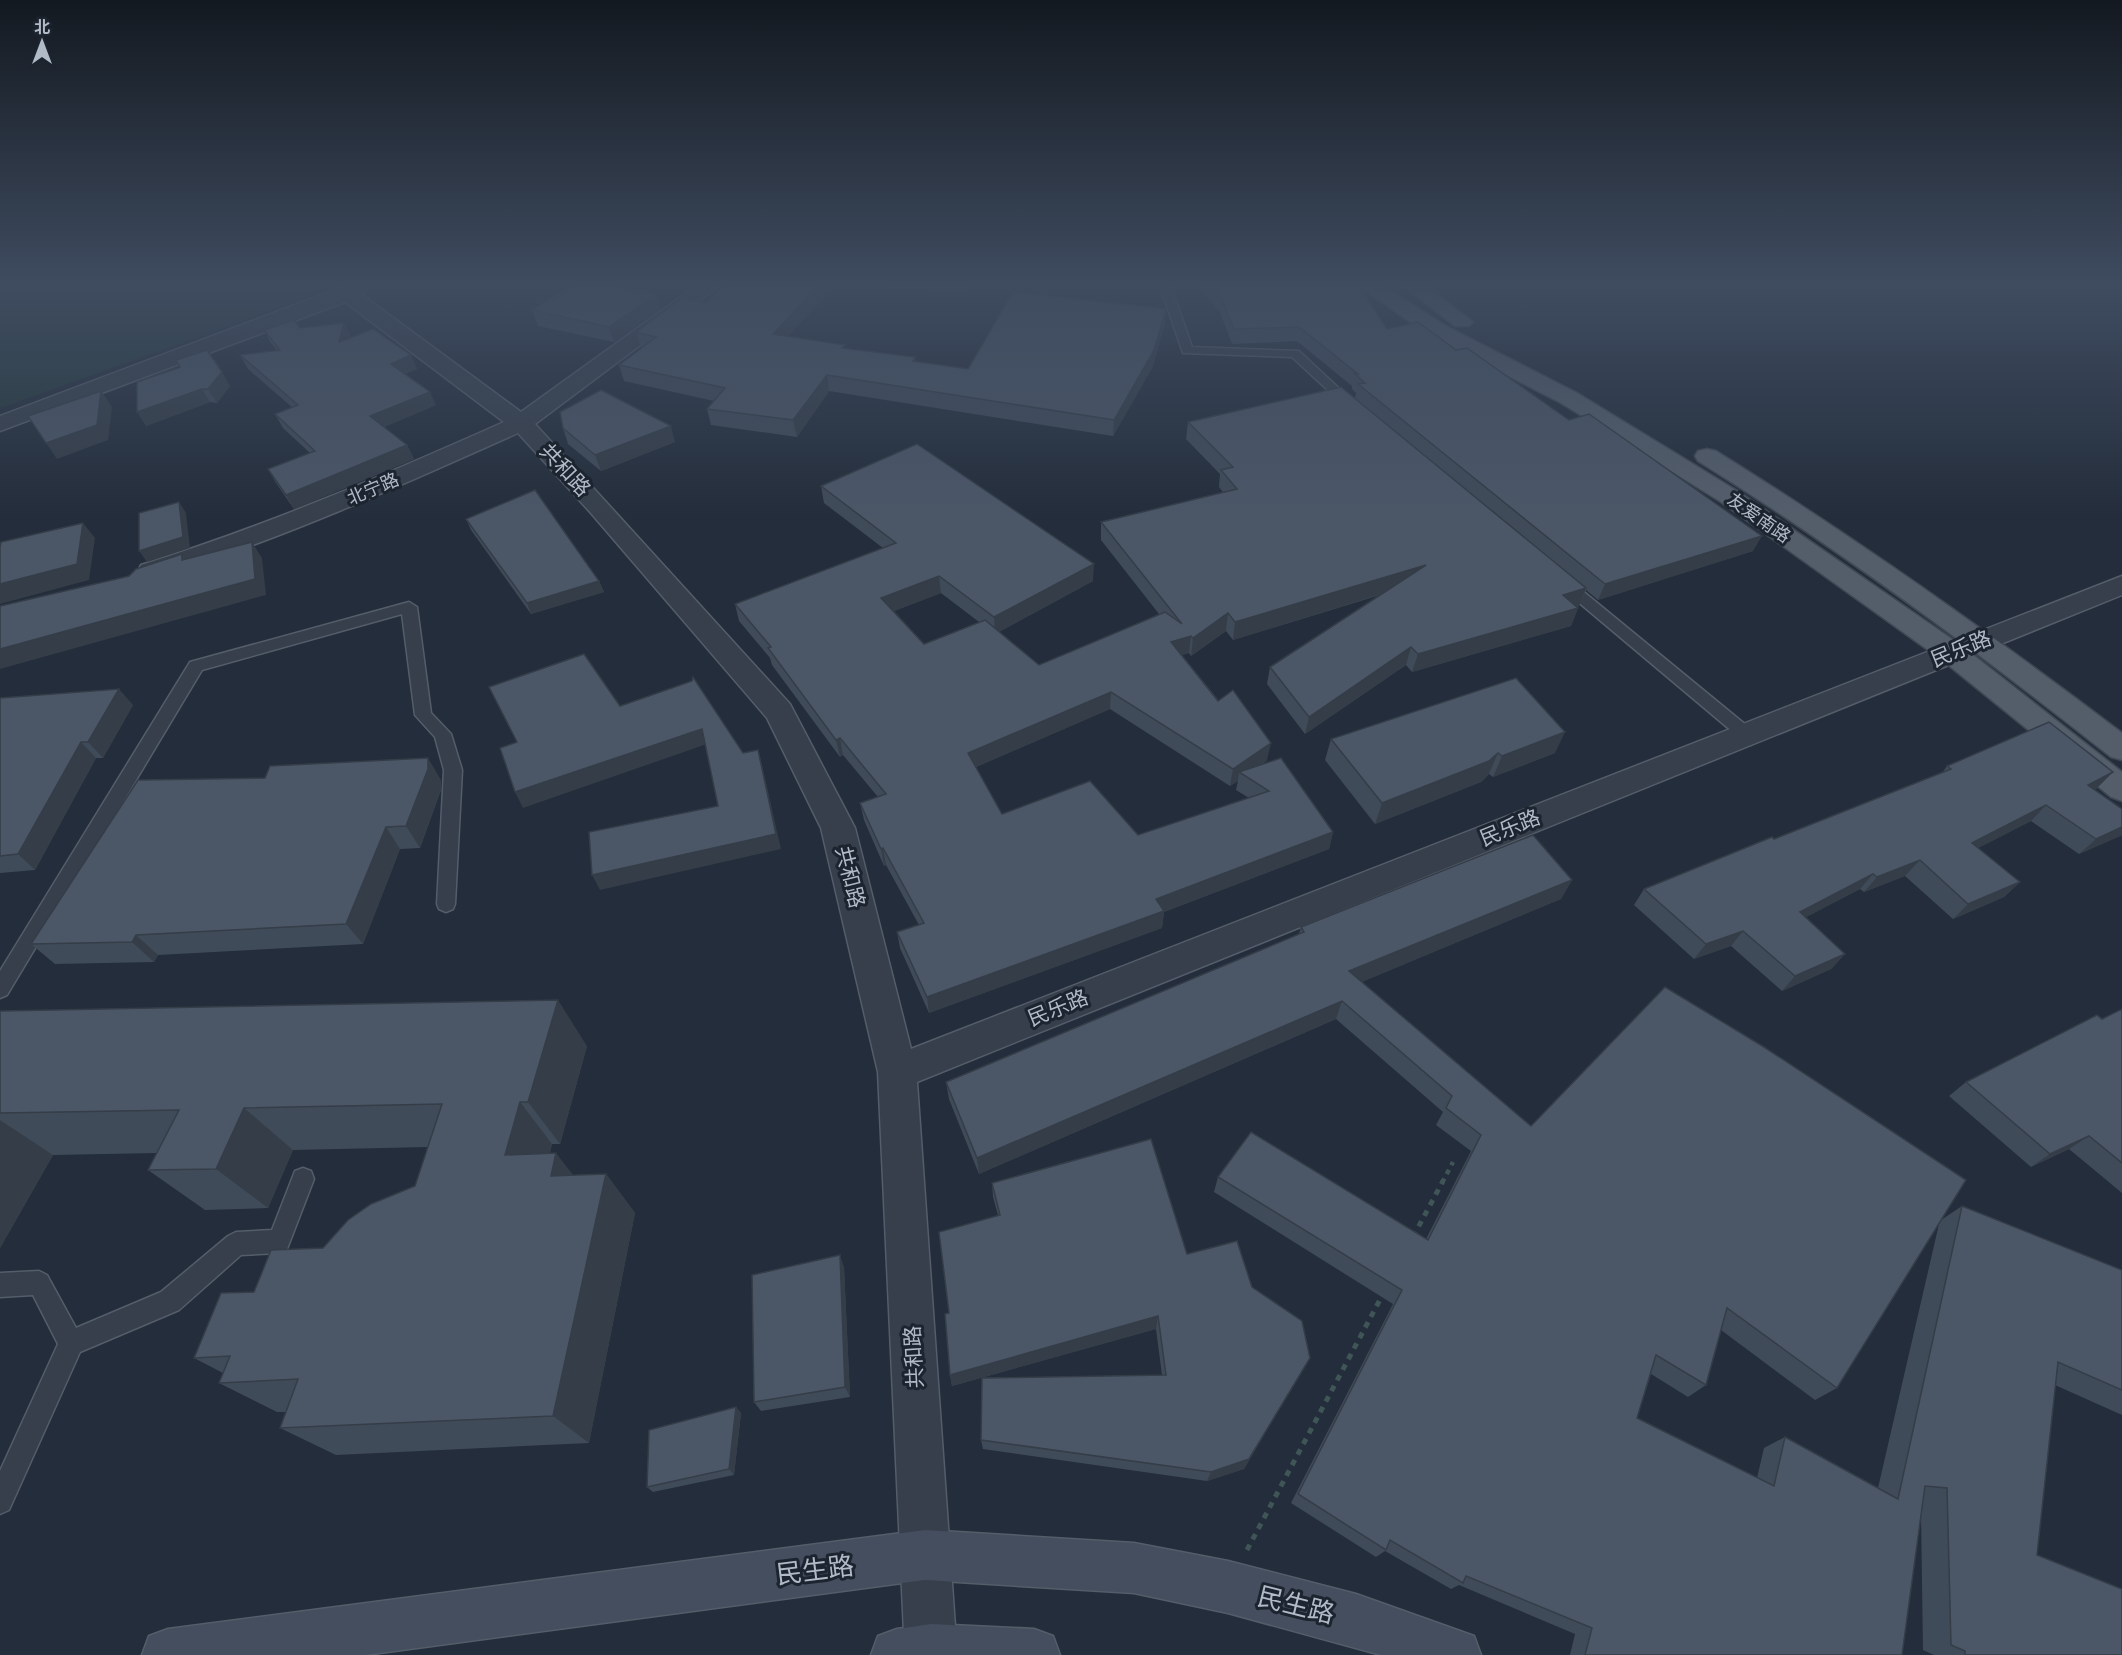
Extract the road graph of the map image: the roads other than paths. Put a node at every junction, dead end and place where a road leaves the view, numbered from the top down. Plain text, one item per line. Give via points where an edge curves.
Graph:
1 (161, 363) edge
2 (446, 363) edge
3 (603, 363) edge
4 (1305, 363) edge
5 (1501, 363) edge
6 (1544, 363) edge
7 (1366, 417) edge
8 (521, 423) junction
9 (0, 424) edge
10 (1555, 575) edge
11 (130, 577) edge
12 (2122, 585) edge
13 (1983, 640) junction
14 (1952, 653) junction
15 (1746, 734) junction
16 (2122, 749) edge
17 (2122, 789) edge
18 (446, 904) dead end
19 (0, 989) edge
20 (897, 1072) junction
21 (303, 1179) edge
22 (0, 1286) edge
23 (71, 1343) junction
24 (0, 1501) edge
25 (925, 1556) junction
26 (920, 1653) edge
27 (168, 1655) edge
28 (1034, 1655) edge
29 (1455, 1655) edge

1 - 9 street
2 - 8 street, 共和路
3 - 8 street, 北宁路
4 - 7 lane
5 - 14 main road, 友爱南路 via 1569,398 1730,497
6 - 13 main road, 友爱南路 via 1593,388 1758,487
8 - 11 street, 北宁路 via 362,494 233,545
8 - 20 street, 共和路 via 779,712 838,828
10 - 15 lane
12 - 13 street, 民乐路
13 - 14 street, 民乐路
13 - 16 main road, 友爱南路
14 - 15 street, 民乐路
14 - 17 main road, 友爱南路
15 - 20 street, 民乐路
18 - 19 lane via 453,770 443,734 423,715 410,607 196,666
20 - 25 street, 共和路
21 - 23 lane via 279,1241 236,1244 170,1301
22 - 23 lane via 39,1284
23 - 24 lane
25 - 26 street, 共和路
25 - 27 main road, 民生路
25 - 29 main road, 民生路 via 1134,1568 1356,1620
26 - 28 main road

